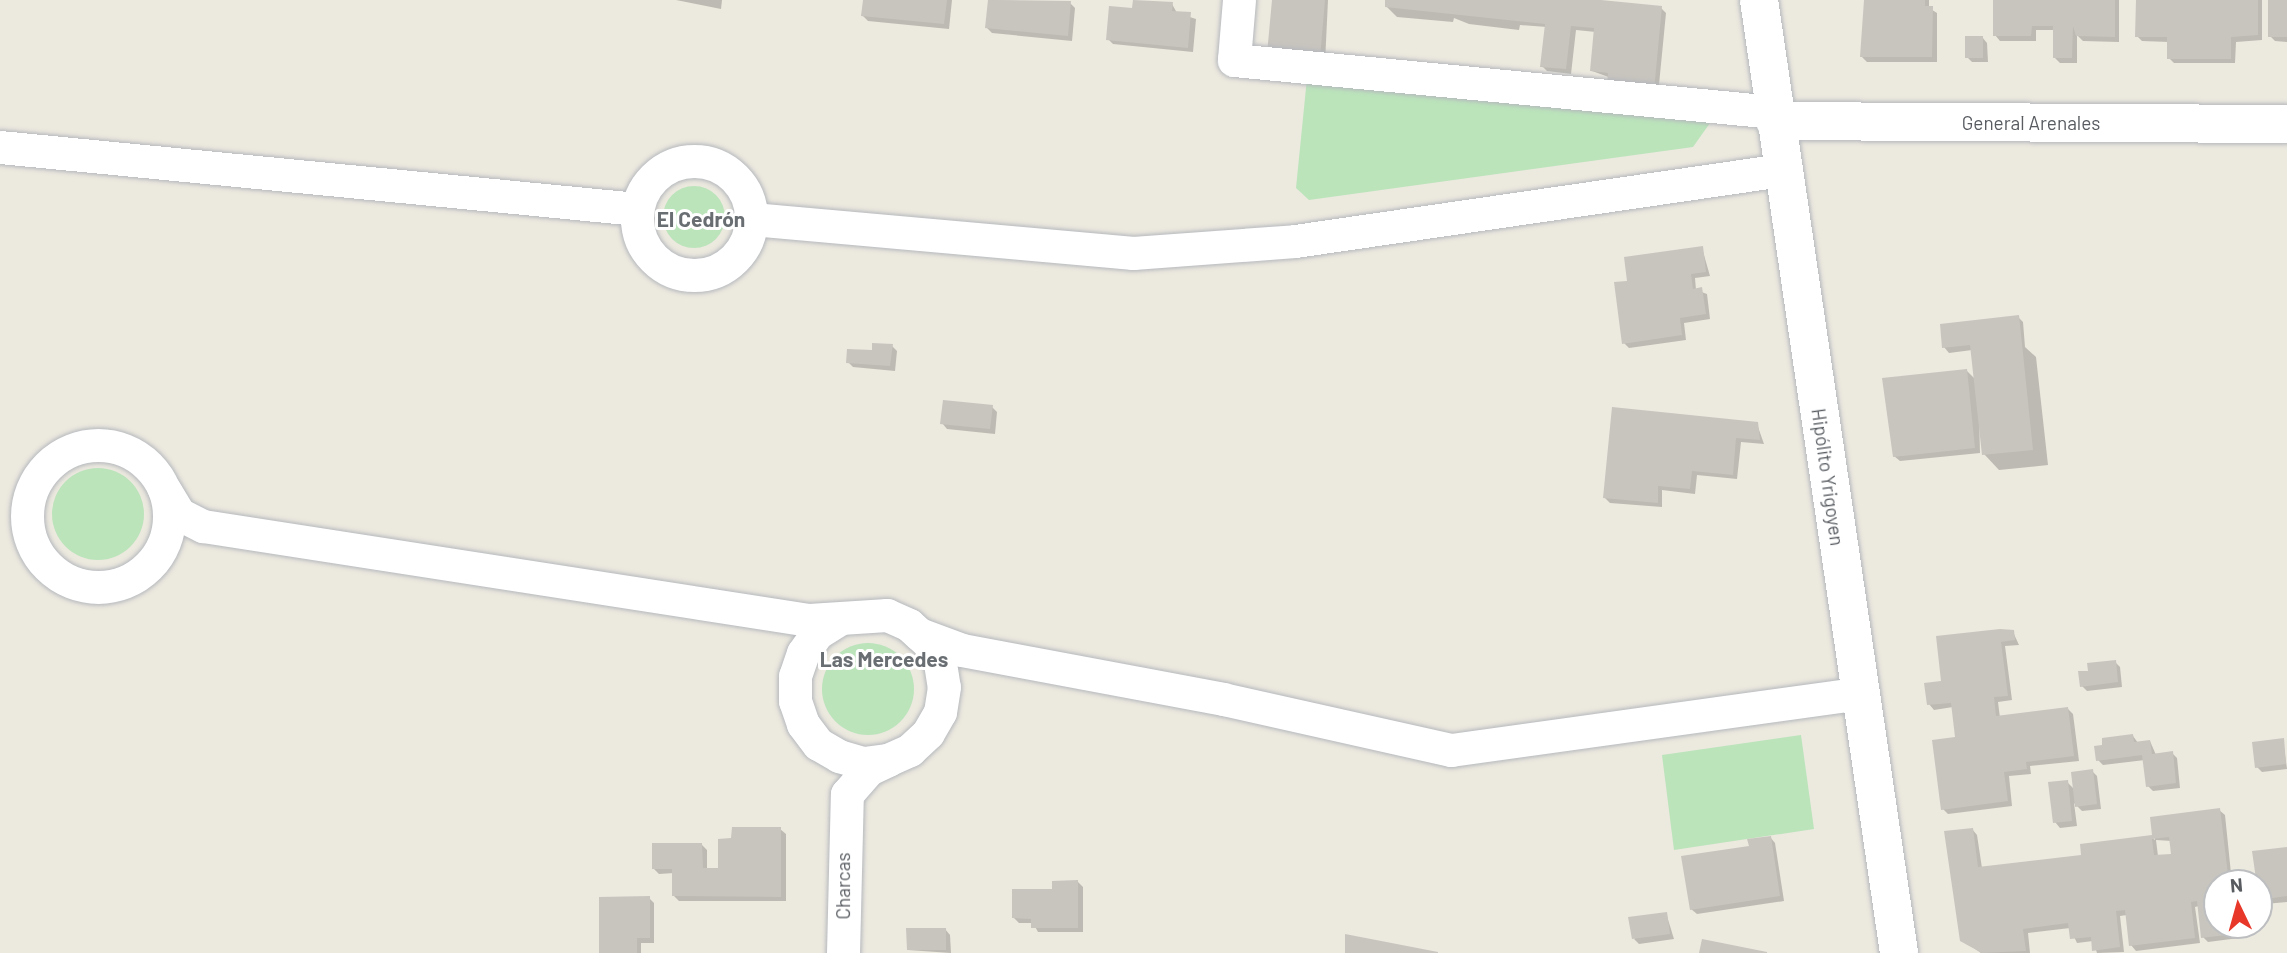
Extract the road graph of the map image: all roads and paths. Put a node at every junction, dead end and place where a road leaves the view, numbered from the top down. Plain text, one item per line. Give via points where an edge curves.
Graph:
1 (1239, 0) edge
2 (1759, 0) edge
3 (1775, 117) junction
4 (2287, 124) edge
5 (0, 146) edge
6 (1783, 170) junction
7 (637, 209) junction
8 (752, 219) junction
9 (164, 489) junction
10 (203, 526) junction
11 (158, 553) junction
12 (760, 612) junction
13 (838, 620) junction
14 (919, 634) junction
15 (983, 654) junction
16 (800, 660) junction
17 (944, 687) junction
18 (1860, 692) junction
19 (818, 744) junction
20 (888, 760) junction
21 (846, 806) junction
22 (843, 953) edge
23 (1899, 953) edge

1 - 3 street via 1234,60
2 - 3 main road, Hipólito Yrigoyen
3 - 4 main road, General Arenales
3 - 6 main road, Hipólito Yrigoyen
5 - 7 street
6 - 8 street via 1294,241 1133,253 1086,253
6 - 18 main road, Hipólito Yrigoyen
7 - 8 street via 648,183 666,167 689,160 713,163 734,176 747,195
7 - 8 street via 637,229 646,251 664,268 687,275 711,273 732,262 747,242
9 - 10 street via 179,514
9 - 11 street via 167,533
9 - 11 street via 136,456 93,445 61,456 37,478 27,521 43,562 81,585 125,582 144,570
10 - 11 street via 177,534
10 - 12 street
12 - 13 street
12 - 16 street via 783,629
13 - 14 street via 862,614 887,615
13 - 16 street via 817,634
14 - 15 street
14 - 17 street via 940,663
15 - 17 street via 957,664
15 - 18 street via 1223,699 1451,750
16 - 19 street via 795,701 803,724
17 - 20 street via 940,712 928,733 910,750
18 - 23 main road, Hipólito Yrigoyen
19 - 20 street via 863,762
19 - 21 street via 838,769
20 - 21 street via 863,774
21 - 22 street, Charcas

